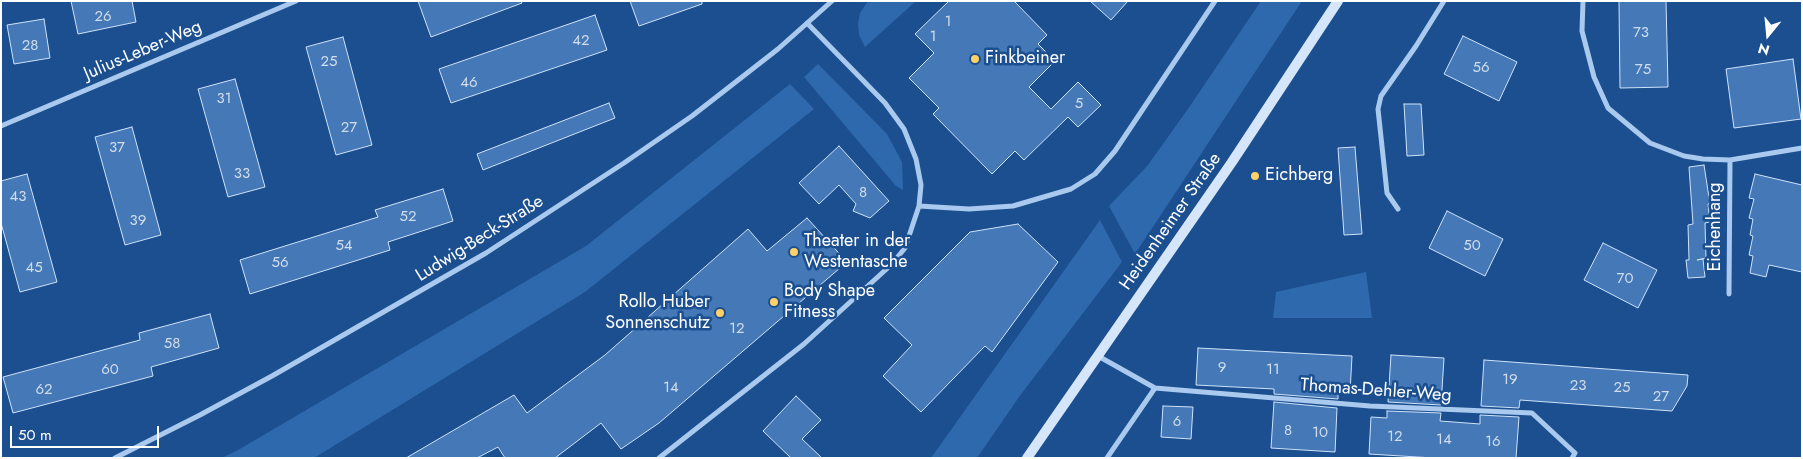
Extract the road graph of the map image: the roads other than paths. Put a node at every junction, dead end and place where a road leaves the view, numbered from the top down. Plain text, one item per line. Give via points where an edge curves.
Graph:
1 (296, 1) edge
2 (832, 1) edge
3 (1215, 1) edge
4 (1338, 1) edge
5 (1444, 1) edge
6 (1583, 1) edge
7 (808, 23) junction
8 (1, 126) edge
9 (1802, 148) edge
10 (1730, 160) junction
11 (920, 206) junction
12 (1398, 209) dead end
13 (1729, 294) dead end
14 (1098, 356) junction
15 (1155, 388) junction
16 (115, 458) edge
17 (659, 458) edge
18 (1027, 458) edge
19 (1107, 458) edge
20 (1572, 458) edge

1 - 8 street, Julius-Leber-Weg
2 - 7 street, Ludwig-Beck-Straße
3 - 11 street via 1115,151 1082,184 1013,206
4 - 14 main road, Heidenheimer Straße
5 - 12 street via 1381,96 1378,109 1387,193
6 - 10 street, Eichenhang via 1582,32 1594,78 1608,108 1636,133 1659,147 1684,156
7 - 11 street via 885,103 904,129 916,160 921,185
7 - 16 street, Ludwig-Beck-Straße via 692,116 486,253 232,398
9 - 10 street, Eichenhang
10 - 13 street, Eichenhang
11 - 17 street via 904,248 892,264 804,344
14 - 15 street, Thomas-Dehler-Weg
14 - 18 main road, Heidenheimer Straße
15 - 19 street
15 - 20 street, Thomas-Dehler-Weg via 1370,406 1532,413 1575,453

